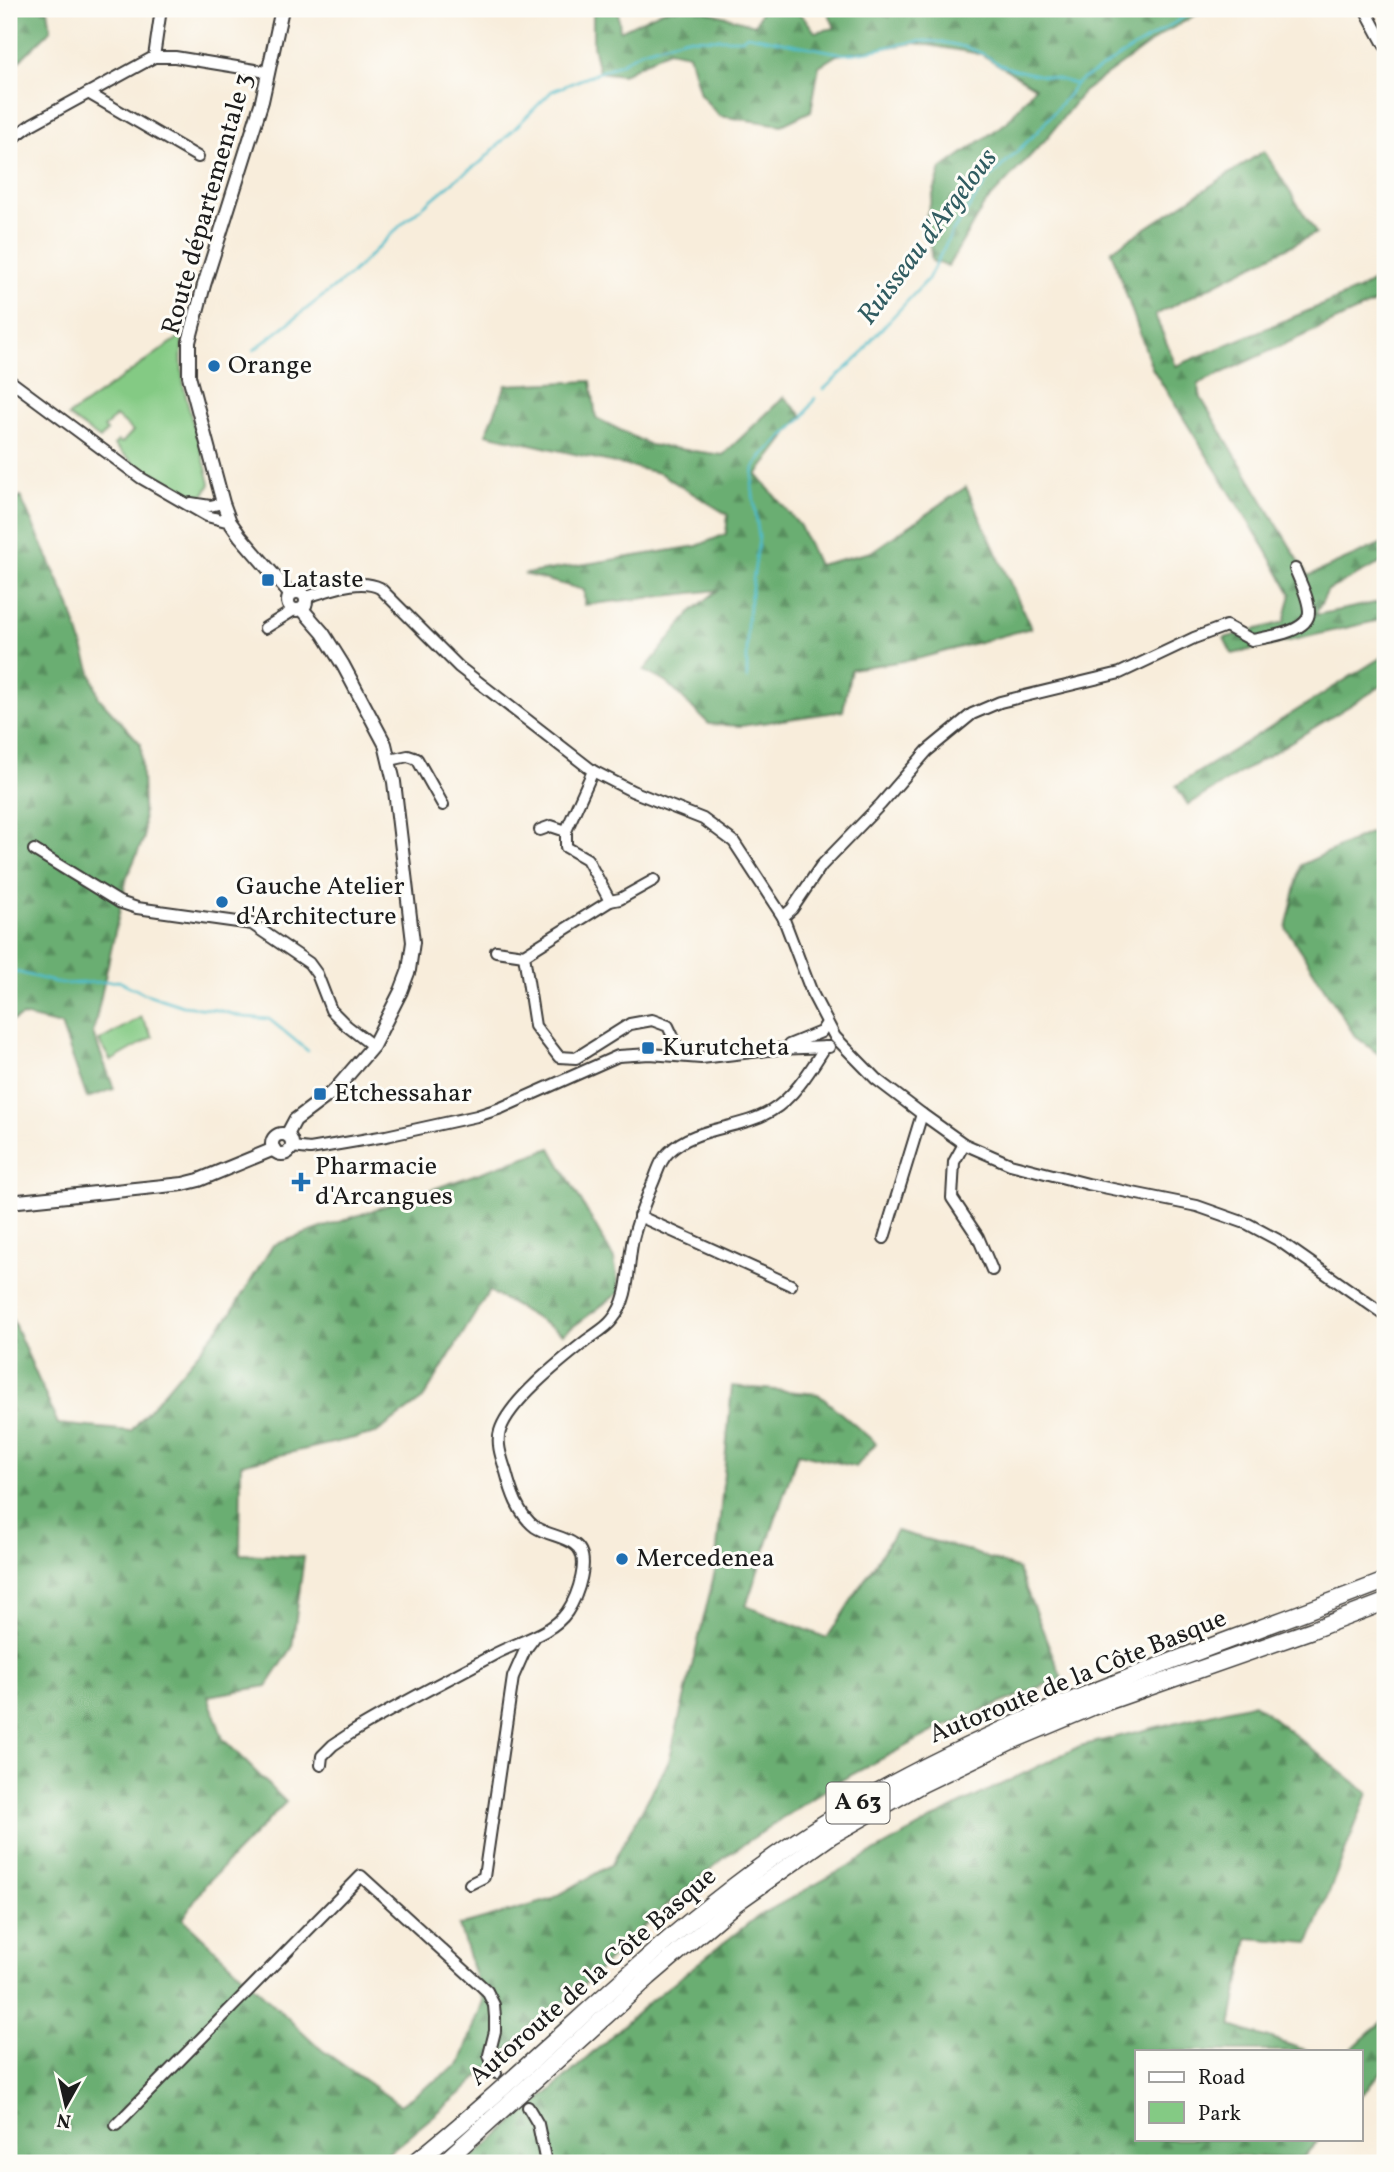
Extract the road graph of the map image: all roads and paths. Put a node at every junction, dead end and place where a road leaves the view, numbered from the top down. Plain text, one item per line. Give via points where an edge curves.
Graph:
1 (161, 9) edge
2 (282, 9) edge
3 (1365, 9) edge
4 (1385, 46) edge
5 (154, 57) junction
6 (261, 71) dead end
7 (88, 93) junction
8 (9, 141) edge
9 (198, 157) dead end
10 (9, 380) edge
11 (181, 501) junction
12 (223, 503) junction
13 (230, 522) junction
14 (1295, 569) dead end
15 (300, 606) junction
16 (265, 628) dead end
17 (390, 760) junction
18 (593, 771) junction
19 (443, 805) dead end
20 (540, 830) dead end
21 (566, 831) junction
22 (34, 850) dead end
23 (654, 880) dead end
24 (615, 900) junction
25 (627, 911) dead end
26 (783, 917) junction
27 (496, 951) dead end
28 (524, 955) junction
29 (827, 1023) junction
30 (816, 1034) junction
31 (373, 1046) junction
32 (842, 1046) junction
33 (817, 1047) junction
34 (776, 1049) junction
35 (678, 1056) junction
36 (922, 1114) junction
37 (287, 1135) junction
38 (964, 1144) junction
39 (292, 1147) junction
40 (274, 1149) junction
41 (9, 1202) edge
42 (639, 1216) junction
43 (884, 1238) dead end
44 (992, 1270) dead end
45 (791, 1284) dead end
46 (1385, 1315) edge
47 (1385, 1581) edge
48 (1385, 1602) edge
49 (538, 1633) junction
50 (321, 1766) dead end
51 (470, 1884) dead end
52 (496, 2073) dead end
53 (528, 2106) dead end
54 (116, 2125) dead end
55 (414, 2163) edge
56 (443, 2163) edge
57 (545, 2163) edge

1 - 5 street
2 - 12 main road, Route départementale 3 via 262,101 189,342 189,376
3 - 4 street
5 - 6 street
5 - 7 street
7 - 8 street
7 - 9 street
10 - 11 street via 141,478
11 - 12 street via 210,506
11 - 13 street via 207,516
12 - 13 main road, Route départementale 3
13 - 15 main road, Route départementale 3 via 290,594 300,592
14 - 26 street via 1309,612 1307,621 1280,635 1252,640 1226,626 1120,673 1000,702 972,714 927,751 821,866
15 - 16 street
15 - 17 main road via 343,665 380,730
15 - 18 street via 335,588 371,583 380,588 459,667
17 - 19 street via 417,759
17 - 31 main road via 412,949 401,991
18 - 21 street
18 - 26 street via 719,829 745,856
20 - 21 street via 551,826
21 - 24 street via 566,847 587,859
22 - 31 street via 119,902 252,924 309,963 331,1010
23 - 24 street
24 - 25 street
24 - 28 street
26 - 29 street
27 - 28 street
28 - 35 street via 535,1026 559,1057 576,1058 630,1024 652,1020 668,1026
29 - 30 street
29 - 32 street
30 - 33 street
30 - 34 street
31 - 37 main road via 335,1090 295,1120
32 - 33 street
32 - 36 street
33 - 34 street
33 - 42 street via 809,1071 780,1105 741,1123 694,1135 666,1154
34 - 35 street via 721,1057
35 - 39 street via 618,1056 477,1116 310,1149
36 - 38 street
36 - 43 street
37 - 39 main road
37 - 40 main road via 275,1137
38 - 44 street via 954,1162 952,1198 978,1237
38 - 46 street via 1010,1164 1198,1206 1248,1224
39 - 40 main road via 285,1154
40 - 41 main road via 183,1184
42 - 45 street
42 - 49 street via 627,1285 612,1321 553,1367 517,1403 500,1431 499,1451 521,1512 536,1527 576,1545 583,1564 582,1579 567,1611
47 - 55 highway, Autoroute de la Côte Basque / A 63 via 1003,1728 914,1771 824,1823 726,1891 630,1970
48 - 56 highway, Autoroute de la Côte Basque / A 63 via 1023,1736 922,1784 832,1835 727,1911
49 - 50 street via 365,1725 321,1756
49 - 51 street via 513,1677 484,1877
52 - 54 street via 489,2055 495,2031 494,2005 487,1991 361,1876
53 - 57 street via 538,2124

